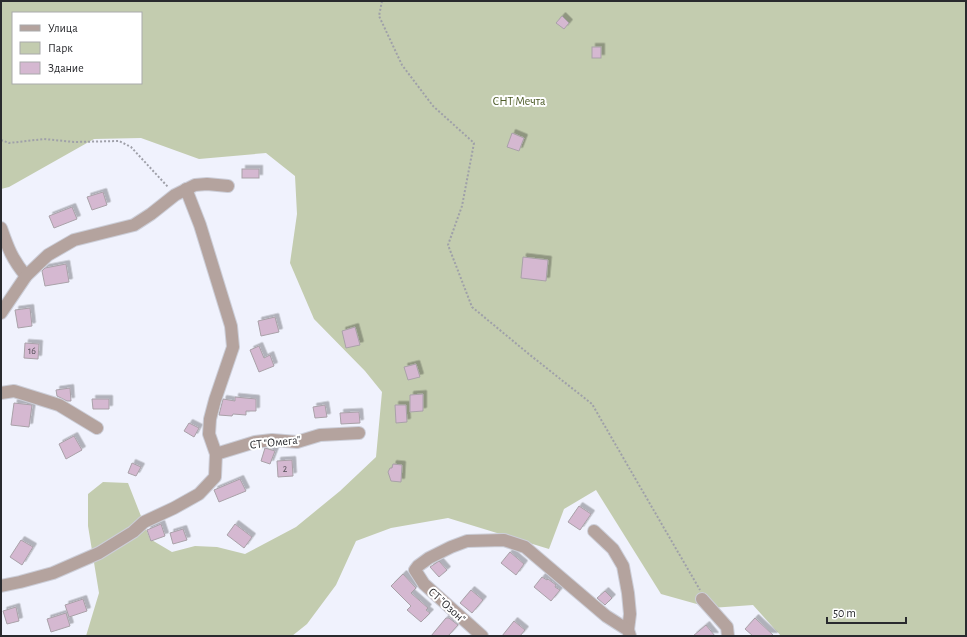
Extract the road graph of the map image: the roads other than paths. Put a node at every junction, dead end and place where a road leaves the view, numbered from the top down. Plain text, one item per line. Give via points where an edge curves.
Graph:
1 (228, 186) dead end
2 (186, 189) junction
3 (1, 228) edge
4 (26, 276) junction
5 (1, 313) edge
6 (1, 393) edge
7 (97, 428) dead end
8 (359, 433) dead end
9 (216, 454) junction
10 (594, 531) dead end
11 (1, 586) edge
12 (702, 599) road end
13 (629, 633) edge
14 (482, 636) edge
15 (728, 636) edge

1 - 2 street via 195,185
2 - 4 street via 134,224 74,240 48,255
2 - 9 street via 200,225 231,326 233,347 210,419 209,434
3 - 4 street via 10,253
4 - 5 street
6 - 7 street via 14,391 59,405
8 - 9 street, СТ "Омега" via 320,435 297,442 255,442
9 - 11 street via 215,477 199,494 144,522 99,553 53,573
10 - 13 street via 613,549 623,566 630,614
12 - 15 street via 727,627
13 - 14 street, СТ "Озон" via 525,547 504,540 467,541 429,558 415,570 424,584

